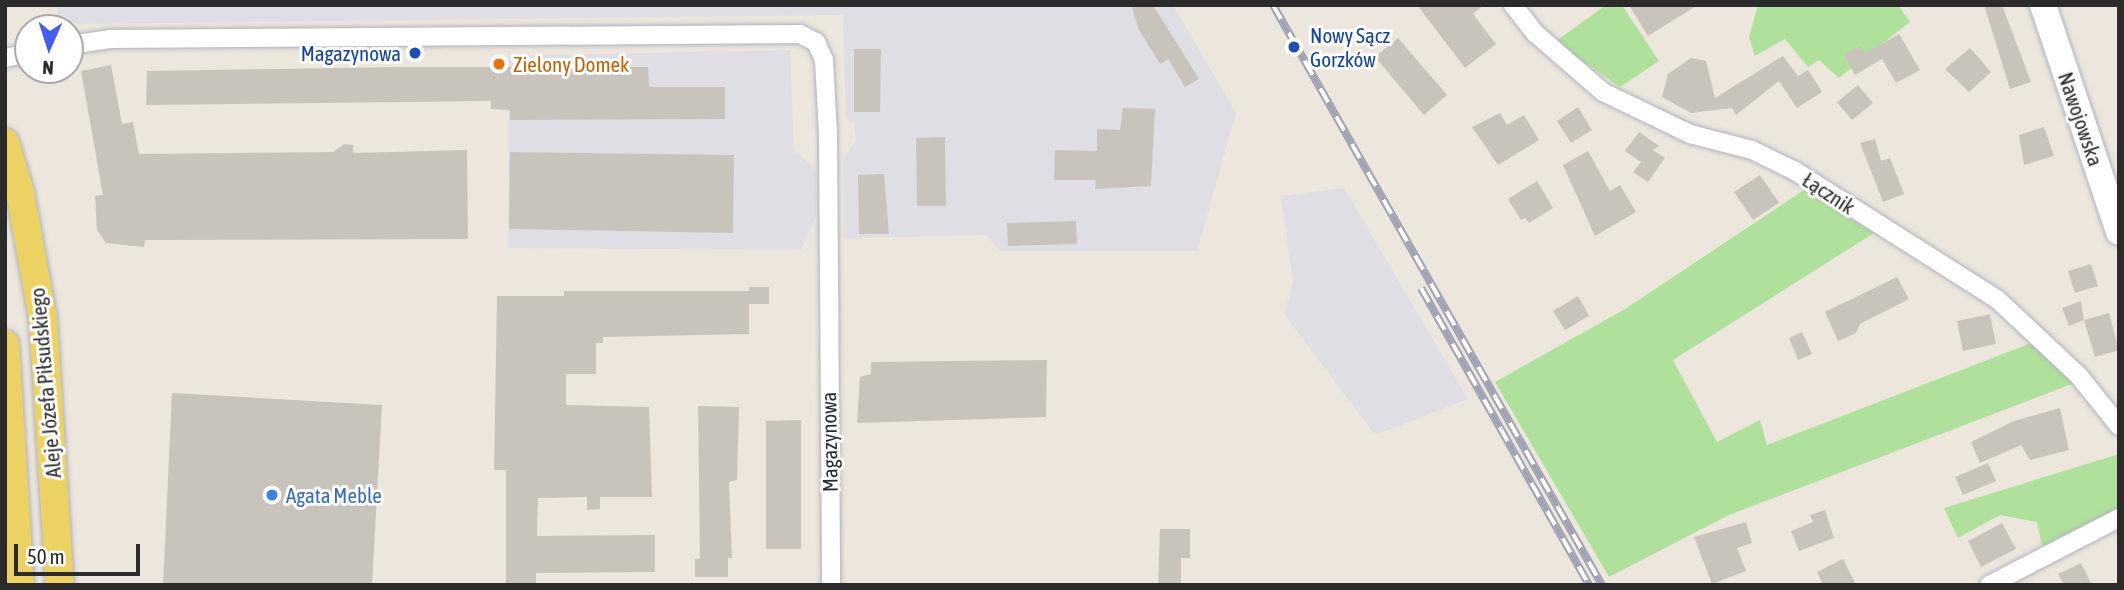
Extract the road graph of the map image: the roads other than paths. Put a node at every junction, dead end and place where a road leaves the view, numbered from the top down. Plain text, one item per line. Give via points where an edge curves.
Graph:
1 (1513, 5) edge
2 (2043, 5) edge
3 (84, 43) edge
4 (5, 142) edge
5 (2118, 224) edge
6 (5, 344) edge
7 (2119, 426) edge
8 (15, 512) junction
9 (55, 512) junction
10 (2119, 518) edge
11 (20, 585) edge
12 (60, 585) edge
13 (831, 585) edge
14 (1990, 585) edge

1 - 7 street, Łącznik via 1536,34 1603,92 1690,134 1752,150 1795,171 1997,299 2079,376
2 - 5 street, Nawojowska
3 - 13 street, Magazynowa via 110,39 800,34 816,42 824,60 828,134
4 - 9 main road, Aleje Józefa Piłsudskiego via 20,192 43,318
6 - 8 main road, Aleje Józefa Piłsudskiego
8 - 9 main road
8 - 11 main road, Aleje Józefa Piłsudskiego
9 - 12 main road, Aleje Józefa Piłsudskiego
10 - 14 street

